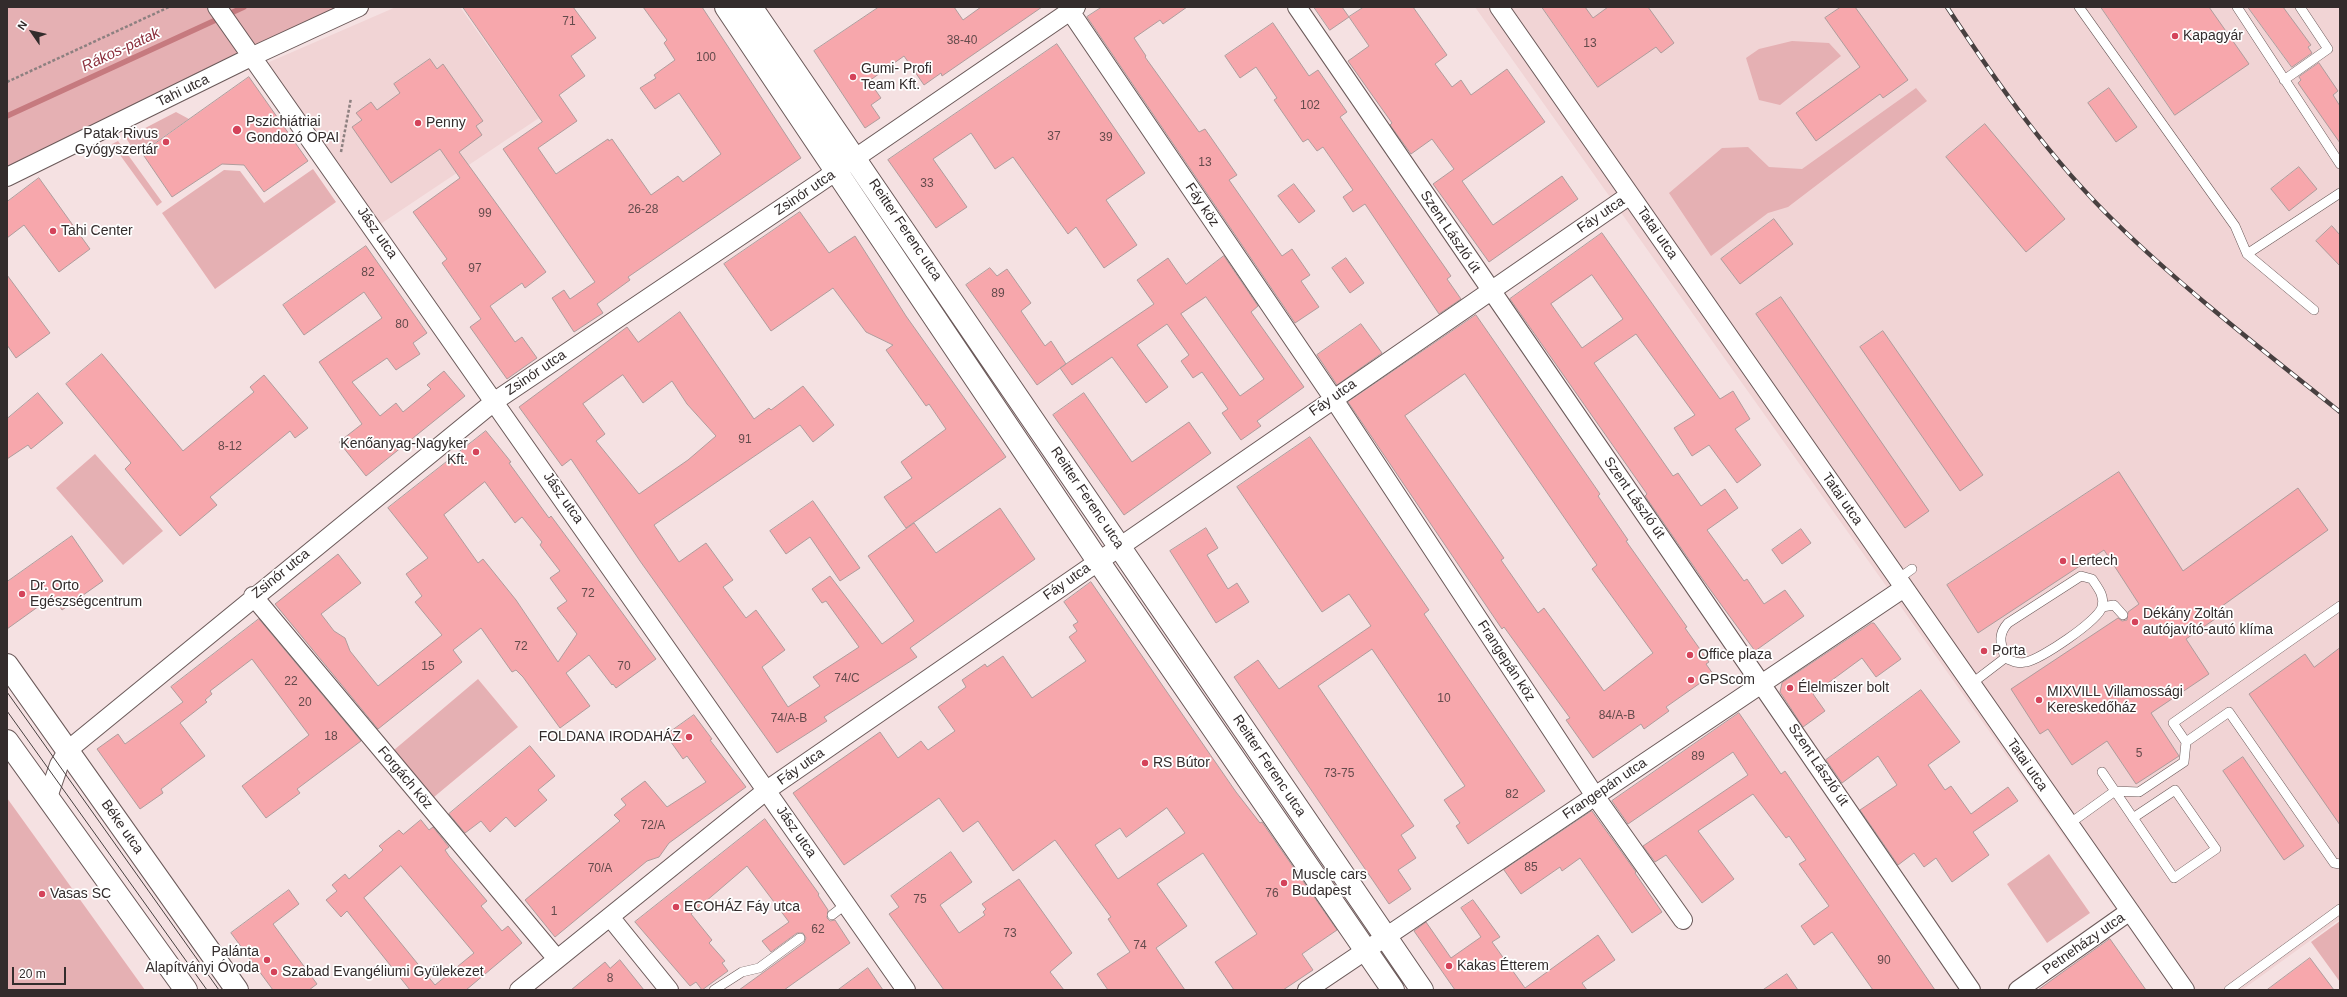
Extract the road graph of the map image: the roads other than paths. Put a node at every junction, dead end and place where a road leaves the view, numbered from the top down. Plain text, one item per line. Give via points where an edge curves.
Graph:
1 (217, 7) edge
2 (359, 7) edge
3 (726, 7) edge
4 (751, 7) edge
5 (1296, 7) edge
6 (1499, 7) edge
7 (2079, 7) edge
8 (2237, 7) edge
9 (2300, 7) edge
10 (1073, 9) edge
11 (249, 51) junction
12 (2284, 80) junction
13 (855, 158) junction
14 (2340, 164) edge
15 (836, 172) junction
16 (7, 177) edge
17 (2340, 193) edge
18 (1630, 195) junction
19 (2247, 254) junction
20 (1490, 290) junction
21 (2314, 310) dead end
22 (1333, 398) junction
23 (495, 401) junction
24 (1119, 546) junction
25 (1098, 561) junction
26 (1905, 579) junction
27 (253, 596) junction
28 (2340, 606) edge
29 (2102, 607) junction
30 (2122, 615) dead end
31 (2005, 658) junction
32 (7, 665) edge
33 (1762, 683) junction
34 (1971, 684) junction
35 (7, 741) edge
36 (2186, 742) junction
37 (68, 750) junction
38 (1271, 769) junction
39 (2102, 772) dead end
40 (1250, 783) junction
41 (767, 790) junction
42 (2115, 791) junction
43 (1595, 796) junction
44 (48, 798) junction
45 (2134, 818) junction
46 (2069, 824) junction
47 (2340, 864) edge
48 (846, 904) junction
49 (2340, 909) edge
50 (2130, 911) junction
51 (832, 915) dead end
52 (610, 917) junction
53 (1683, 920) dead end
54 (1385, 936) junction
55 (800, 938) dead end
56 (1366, 950) junction
57 (557, 959) junction
58 (186, 990) edge
59 (237, 990) edge
60 (519, 990) edge
61 (669, 990) edge
62 (714, 990) edge
63 (906, 990) edge
64 (1307, 990) edge
65 (1393, 990) edge
66 (1422, 990) edge
67 (1971, 990) edge
68 (2018, 990) edge
69 (2185, 990) edge
70 (2229, 990) edge

1 - 11 street, Jász utca
2 - 11 street, Tahi utca
3 - 15 street, Reitter Ferenc utca
4 - 13 street, Reitter Ferenc utca
5 - 20 street, Szent László út
6 - 18 street, Tatai utca
7 - 19 lane via 2235,226
8 - 12 lane
9 - 12 lane via 2328,49
10 - 13 street, Zsinór utca
10 - 22 street, Fáy köz
11 - 16 street, Tahi utca
11 - 23 street, Jász utca
12 - 14 lane
13 - 15 street, Zsinór utca
13 - 24 street, Reitter Ferenc utca
15 - 23 street, Zsinór utca
15 - 25 street, Reitter Ferenc utca
17 - 19 lane
18 - 20 street, Fáy utca
18 - 26 street, Tatai utca
19 - 21 lane
20 - 22 street, Fáy utca
20 - 33 street, Szent László út
22 - 24 street, Fáy utca
22 - 43 street, Frangepán köz
23 - 27 street, Zsinór utca
23 - 41 street, Jász utca
24 - 25 street, Fáy utca
24 - 38 street, Reitter Ferenc utca
25 - 40 street, Reitter Ferenc utca
25 - 41 street, Fáy utca
26 - 33 street, Frangepán utca
26 - 34 street, Tatai utca
27 - 37 street, Zsinór utca
27 - 57 street, Forgách köz
28 - 36 lane via 2173,723
29 - 30 lane via 2114,605
29 - 31 lane via 2093,620 2042,654 2026,662 2014,662
29 - 31 lane via 2102,595 2092,579 2081,576 2002,629 2000,638
31 - 34 lane
32 - 37 street, Béke utca
33 - 43 street, Frangepán utca
33 - 67 street, Szent László út
34 - 46 street, Tatai utca
35 - 44 street
36 - 42 lane via 2184,762 2139,792
36 - 47 lane via 2229,712 2334,863
37 - 44 street, Zsinór utca via 59,764
37 - 59 street, Béke utca
38 - 40 street
38 - 54 street, Reitter Ferenc utca
39 - 42 lane
40 - 56 street, Reitter Ferenc utca
41 - 48 street, Jász utca
41 - 52 street, Fáy utca
42 - 45 lane
42 - 46 lane
43 - 53 street, Frangepán köz
43 - 54 street, Frangepán utca
44 - 58 street
45 - 45 lane via 2174,878 2216,849 2175,790
46 - 50 street, Tatai utca
48 - 51 lane
48 - 63 street, Jász utca
49 - 70 lane
50 - 68 street, Petneházy utca
50 - 69 street, Tatai utca
52 - 57 street, Fáy utca
52 - 61 street
54 - 56 street, Frangepán utca
54 - 66 street, Reitter Ferenc utca
55 - 62 lane via 759,968 742,972
56 - 64 street, Frangepán utca
56 - 65 street, Reitter Ferenc utca
57 - 60 street, Fáy utca

